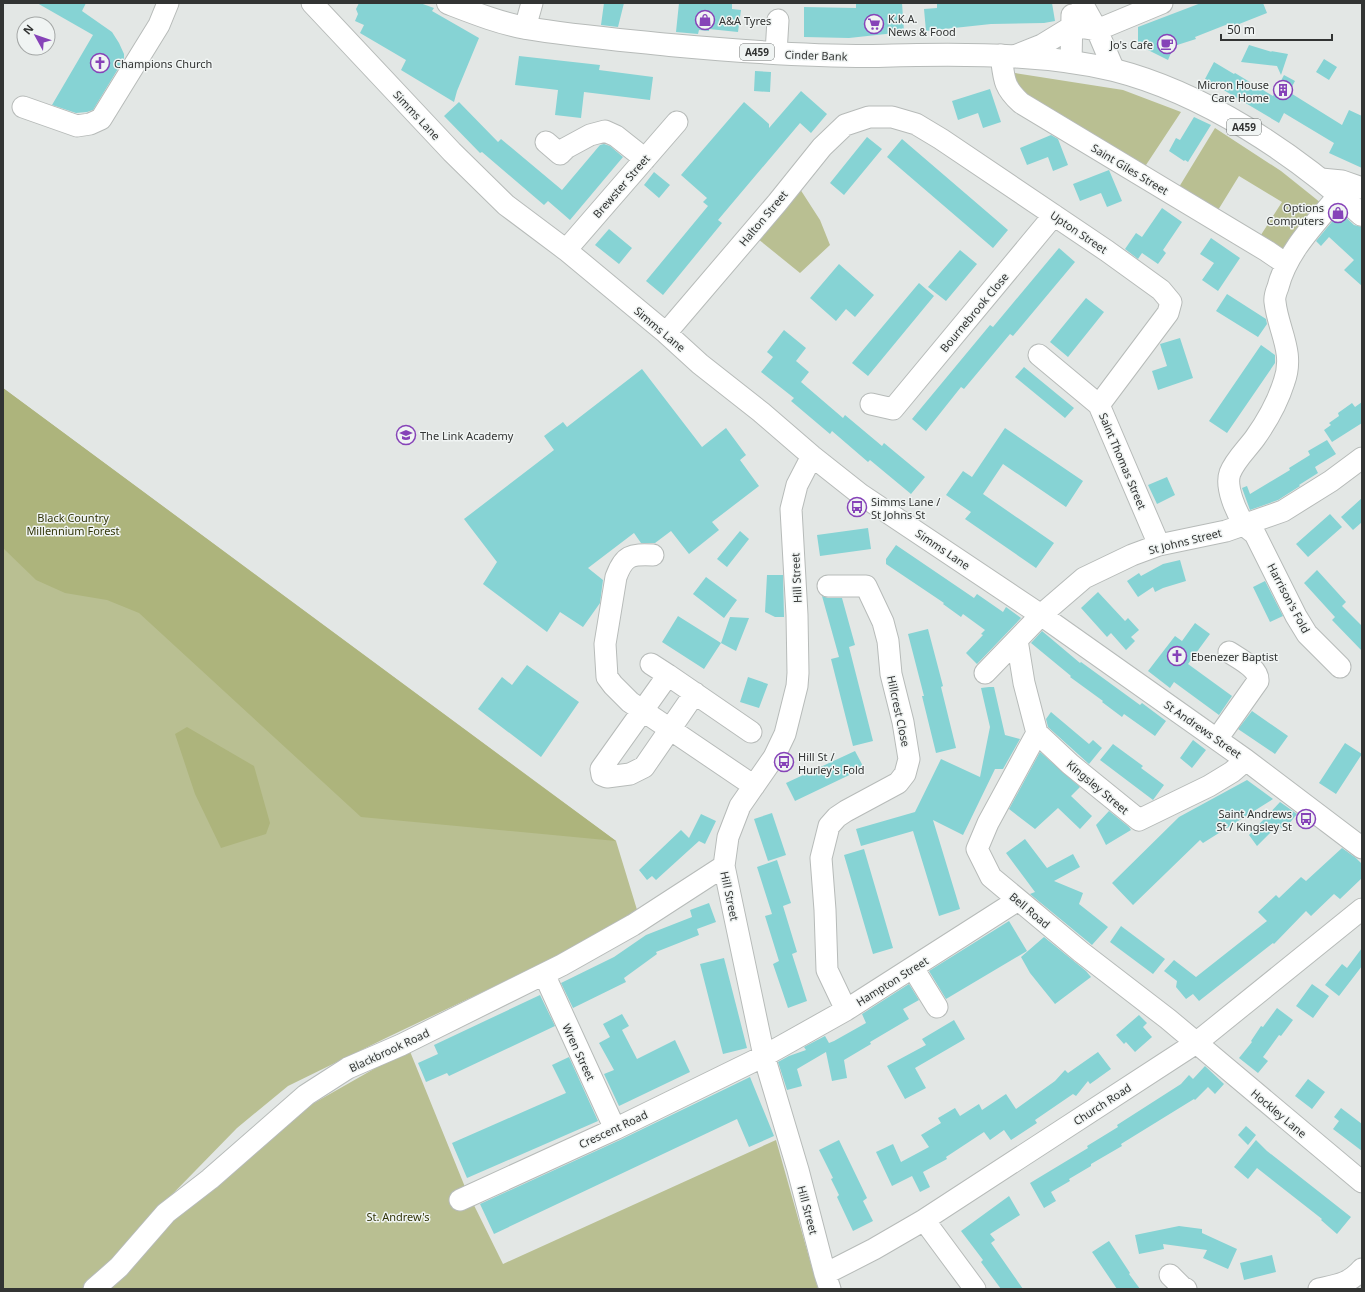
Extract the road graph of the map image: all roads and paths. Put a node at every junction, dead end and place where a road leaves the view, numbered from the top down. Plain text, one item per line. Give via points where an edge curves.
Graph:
1 (168, 3) edge
2 (312, 3) edge
3 (331, 3) edge
4 (448, 3) edge
5 (532, 3) edge
6 (1070, 3) edge
7 (1082, 3) edge
8 (1162, 3) edge
9 (778, 20) dead end
10 (1073, 26) junction
11 (525, 28) junction
12 (1097, 30) junction
13 (339, 31) junction
14 (776, 53) junction
15 (1007, 56) junction
16 (1072, 62) junction
17 (1114, 70) junction
18 (23, 107) dead end
19 (869, 117) joint
20 (677, 122) dead end
21 (546, 142) dead end
22 (645, 159) junction
23 (1321, 180) junction
24 (1362, 188) edge
25 (1339, 195) junction
26 (1054, 215) junction
27 (1362, 215) edge
28 (566, 250) junction
29 (1286, 264) junction
30 (666, 333) junction
31 (1039, 355) dead end
32 (872, 404) dead end
33 (1099, 405) junction
34 (812, 456) junction
35 (1362, 458) edge
36 (1244, 525) junction
37 (1159, 545) junction
38 (652, 555) dead end
39 (828, 586) dead end
40 (1041, 615) junction
41 (1017, 640) junction
42 (1229, 652) dead end
43 (1340, 667) dead end
44 (986, 673) dead end
45 (695, 693) junction
46 (643, 711) junction
47 (670, 729) junction
48 (751, 732) dead end
49 (1037, 733) junction
50 (1217, 740) junction
51 (1246, 760) junction
52 (754, 786) junction
53 (1362, 848) edge
54 (724, 866) junction
55 (1018, 900) junction
56 (1362, 909) edge
57 (913, 968) junction
58 (544, 974) junction
59 (936, 1007) dead end
60 (846, 1010) junction
61 (1196, 1043) junction
62 (764, 1056) junction
63 (615, 1129) junction
64 (1362, 1182) edge
65 (460, 1200) dead end
66 (924, 1220) junction
67 (1362, 1269) edge
68 (1170, 1275) dead end
69 (828, 1282) edge
70 (1343, 1286) edge
71 (94, 1289) edge
72 (975, 1289) edge
73 (1186, 1289) edge
74 (1319, 1289) edge

1 - 18 street via 159,25 101,118 90,124 77,126
2 - 13 street, Simms Lane
3 - 13 street
4 - 11 main road, Cinder Bank / A459 via 490,19
5 - 11 street
6 - 10 street
7 - 12 street
8 - 12 street
9 - 14 street
10 - 12 street
10 - 15 street via 1042,45
10 - 16 street
11 - 14 main road, Cinder Bank / A459 via 634,42
12 - 17 street
13 - 28 street, Simms Lane via 442,142 506,205
14 - 15 main road, Cinder Bank / A459
15 - 16 main road, Cinder Bank / A459
15 - 29 street, Saint Giles Street via 1004,79 1010,93 1020,103
16 - 17 main road, Cinder Bank / A459
17 - 23 main road, Cinder Bank / A459 via 1179,92 1230,119
19 - 26 street, Upton Street via 892,117 916,124
19 - 30 street, Halton Street via 844,125 822,146
20 - 22 street, Brewster Street
21 - 22 street via 560,154 590,135 605,131 616,136
22 - 28 street, Brewster Street
23 - 24 street via 1342,181
23 - 25 main road, A459
25 - 27 main road, A459
25 - 29 street, Harrison's Fold via 1293,251
26 - 32 street, Bournebrook Close via 898,416
26 - 33 street, Upton Street via 1161,290 1171,302 1168,314
28 - 30 street, Simms Lane
29 - 36 street, Harrison's Fold via 1274,300 1286,343 1288,361 1285,381 1267,419 1236,462 1228,481 1232,500
30 - 34 street, Simms Lane
31 - 33 street, Saint Thomas Street
33 - 37 street, Saint Thomas Street
34 - 40 street, Simms Lane via 860,494
34 - 52 street, Hill Street via 797,485 791,509 798,615 797,686 785,734 774,757
35 - 36 street, St Johns Street via 1283,511
36 - 37 street, St Johns Street
36 - 43 street, Harrison's Fold via 1255,534 1307,634
37 - 40 street, St Johns Street via 1084,578
38 - 46 street via 637,554 626,558 619,567 605,644 607,677 613,686
39 - 60 street, Hillcrest Close via 866,586 883,622 909,759 905,774 898,782 836,817 829,826 821,858 826,910 827,970
40 - 41 street, St Johns Street
40 - 50 street, St Andrews Street
41 - 44 street, St Johns Street
41 - 49 street via 1024,683
42 - 50 street via 1256,671 1258,682
45 - 46 street via 659,669
45 - 47 street
45 - 48 street
46 - 47 street
46 - 47 street via 601,769 602,775 608,777 630,774 644,767
47 - 52 street
49 - 51 street, Kingsley Street via 1070,764 1139,820 1209,786
49 - 55 street, Bell Road via 977,849 991,877
50 - 51 street, St Andrews Street
51 - 53 street, St Andrews Street
52 - 54 street, Hill Street via 740,806 728,837
54 - 58 street, Blackbrook Road via 634,925
54 - 62 street, Hill Street
55 - 57 street, Hampton Street
55 - 61 street, Bell Road
56 - 61 street, Church Road
57 - 59 street
57 - 60 street, Hampton Street
58 - 63 street, Wren Street
58 - 71 street, Blackbrook Road via 401,1045 348,1068 306,1095 210,1180 166,1213 119,1267
60 - 62 street, Hampton Street
61 - 64 street, Hockley Lane
61 - 66 street, Church Road
62 - 63 street, Crescent Road
62 - 69 street, Hill Street
63 - 65 street, Crescent Road
66 - 69 street, Church Road via 874,1249
66 - 72 street
67 - 70 street
68 - 73 street
70 - 74 street

